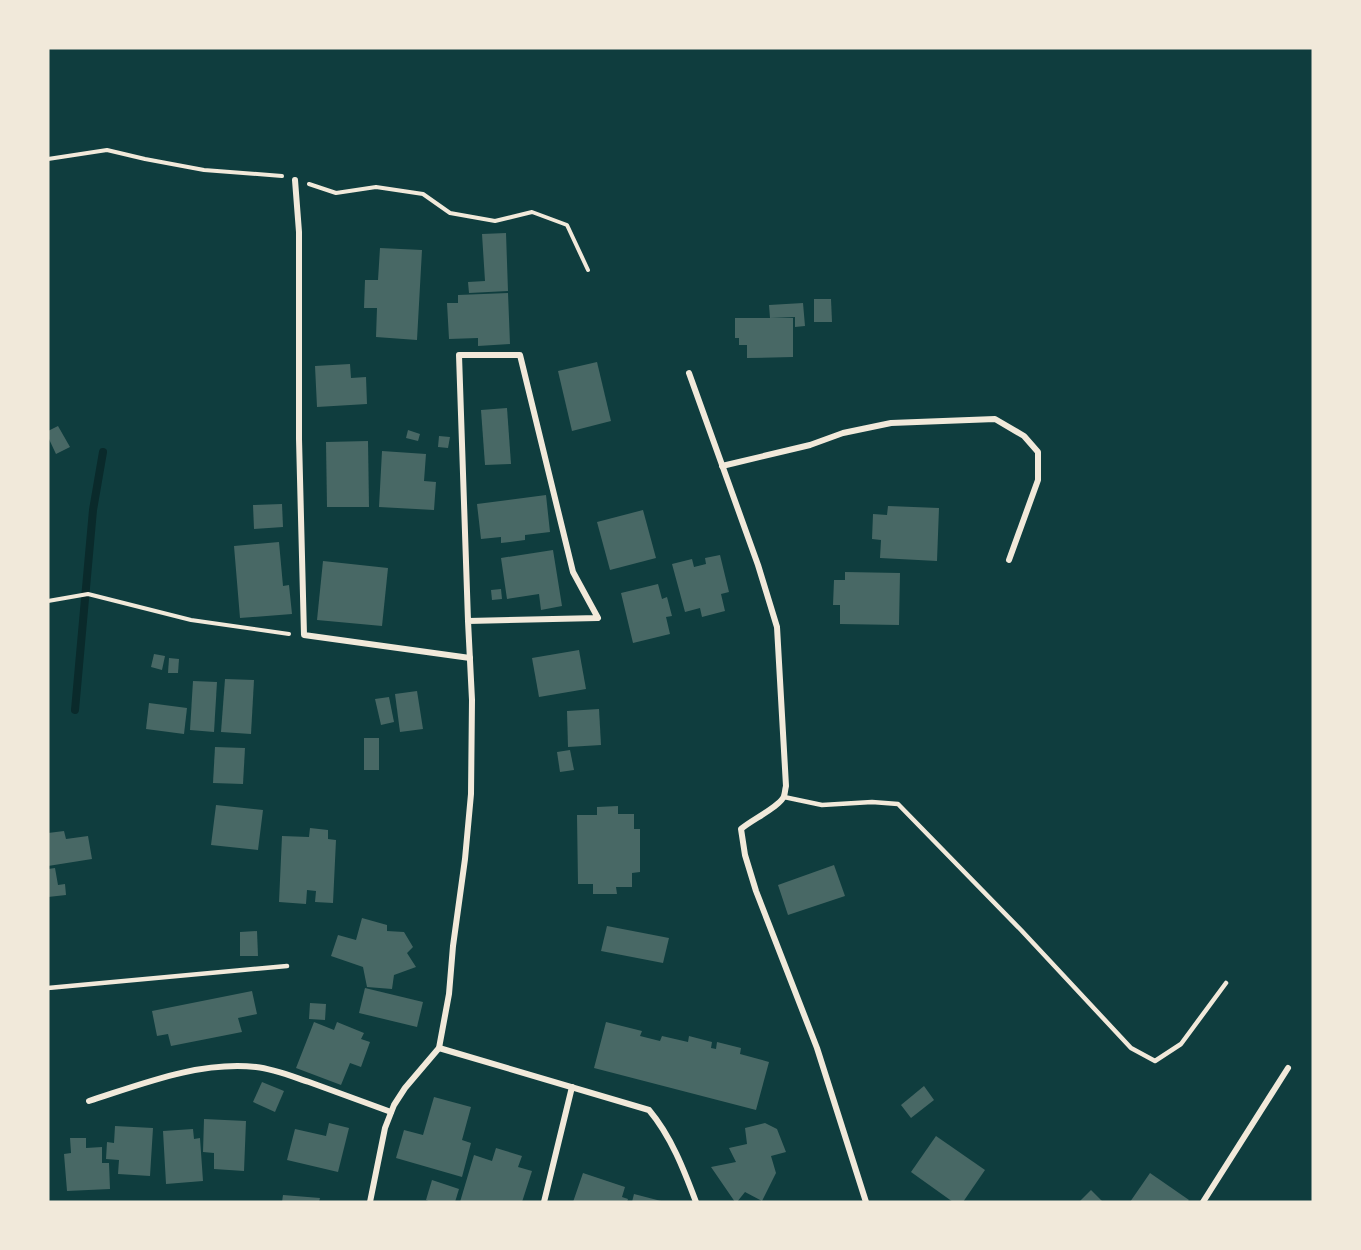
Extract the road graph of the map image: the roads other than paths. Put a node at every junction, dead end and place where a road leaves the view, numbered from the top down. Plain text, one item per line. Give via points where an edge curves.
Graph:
1 (295, 180) road end
2 (689, 373) dead end
3 (722, 466) junction
4 (1009, 560) dead end
5 (468, 621) junction
6 (470, 658) junction
7 (784, 797) junction
8 (287, 966) dead end
9 (1226, 983) dead end
10 (48, 988) edge
11 (439, 1048) junction
12 (1288, 1068) dead end
13 (572, 1087) junction
14 (89, 1101) dead end
15 (391, 1112) junction
16 (370, 1202) edge
17 (544, 1202) edge
18 (696, 1202) edge
19 (866, 1202) edge
20 (1203, 1202) edge

1 - 6 street via 304,635
2 - 3 street
3 - 4 street via 891,423 995,419 1024,436 1038,452 1038,480
3 - 7 street via 777,627
5 - 5 street via 459,355 520,356 573,573 597,618
5 - 6 street
6 - 11 street via 471,794 449,994
7 - 9 lane via 822,805 898,804 1131,1048 1155,1061 1181,1044
7 - 19 street via 747,823 741,829 741,837 756,891 817,1048
8 - 10 lane
11 - 13 street
11 - 15 street via 405,1088
12 - 20 street
13 - 17 street
13 - 18 street via 649,1110 667,1135
14 - 15 street via 164,1078 234,1066 281,1071
15 - 16 street

